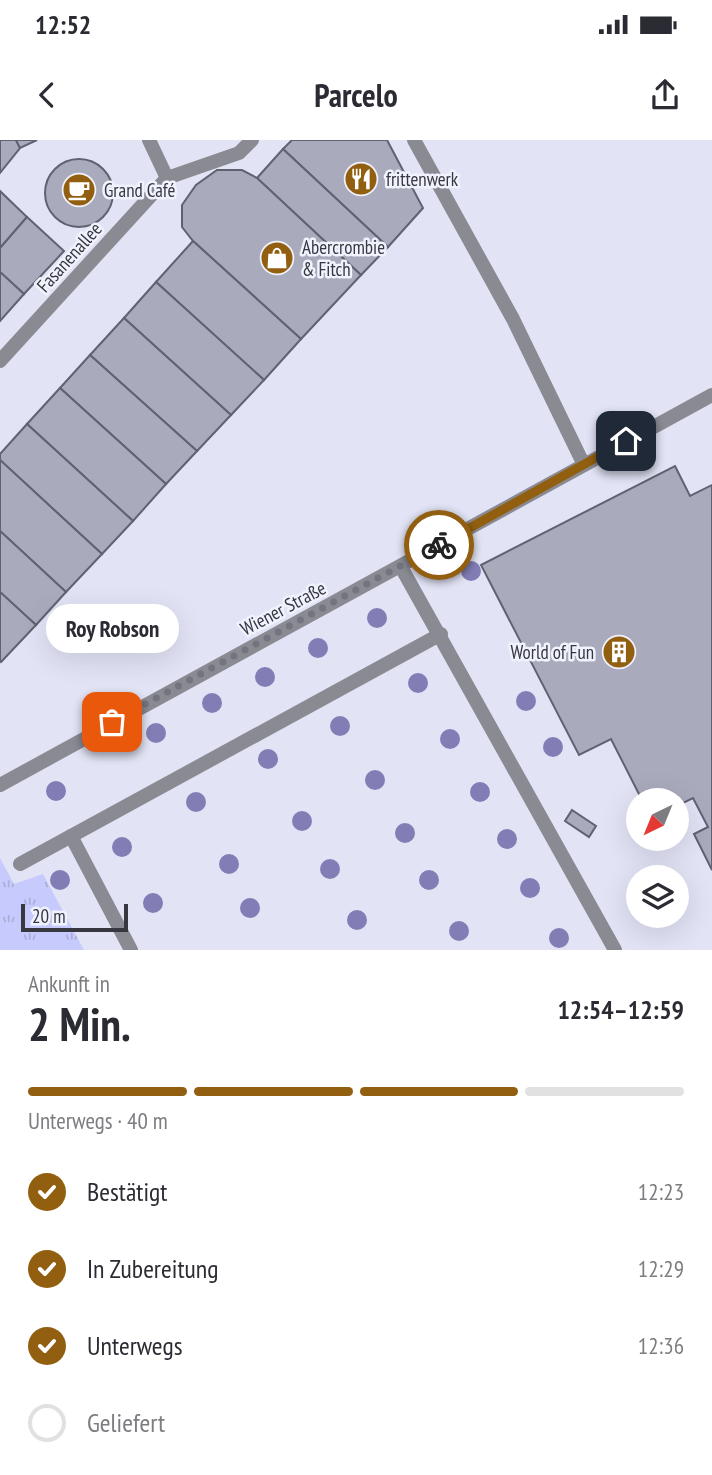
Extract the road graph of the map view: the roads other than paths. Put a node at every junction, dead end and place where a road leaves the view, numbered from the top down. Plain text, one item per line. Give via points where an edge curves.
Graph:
1 (149, 140) edge
2 (252, 140) edge
3 (414, 140) edge
4 (167, 178) junction
5 (0, 361) edge
6 (712, 395) edge
7 (583, 463) junction
8 (401, 567) junction
9 (441, 635) junction
10 (0, 785) edge
11 (71, 836) junction
12 (20, 864) dead end
13 (131, 950) edge
14 (615, 950) edge

1 - 4 street
2 - 4 street via 239,153
3 - 7 street via 513,318
4 - 5 street, Fasanenallee
6 - 7 street, Wiener Straße
7 - 8 street, Wiener Straße
8 - 9 street
8 - 10 street, Wiener Straße
9 - 11 street
9 - 14 street
11 - 12 street
11 - 13 street

